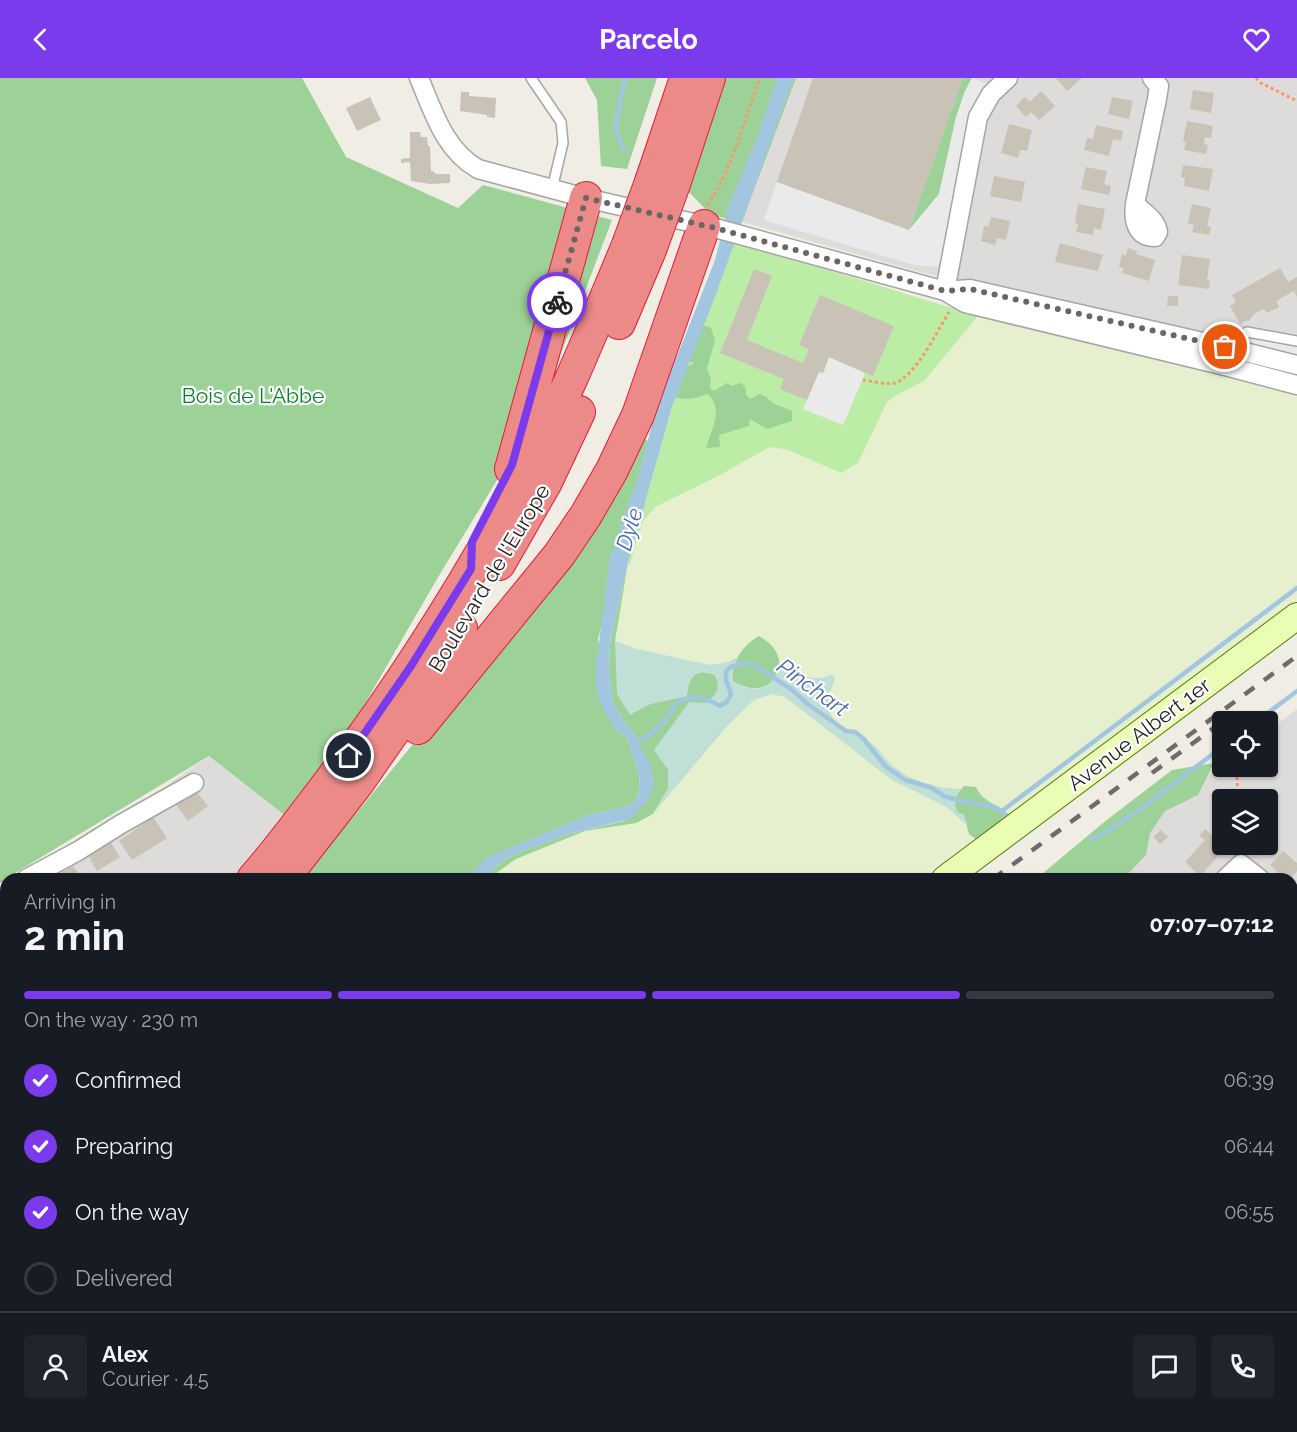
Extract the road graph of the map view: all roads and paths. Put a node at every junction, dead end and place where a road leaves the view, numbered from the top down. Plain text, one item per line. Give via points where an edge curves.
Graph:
1 (419, 78) edge
2 (531, 78) edge
3 (686, 78) edge
4 (710, 78) edge
5 (760, 78) edge
6 (1008, 78) edge
7 (1152, 78) edge
8 (1256, 78) edge
9 (1297, 102) edge
10 (663, 181) junction
11 (552, 189) junction
12 (586, 198) junction
13 (1135, 204) dead end
14 (702, 225) junction
15 (639, 247) junction
16 (950, 294) junction
17 (1297, 341) edge
18 (1223, 356) junction
19 (1297, 365) edge
20 (863, 380) dead end
21 (1297, 385) edge
22 (471, 569) junction
23 (1297, 616) edge
24 (1237, 777) dead end
25 (194, 783) dead end
26 (357, 784) junction
27 (1238, 789) edge
28 (37, 873) edge
29 (258, 873) edge
30 (288, 873) edge
31 (953, 873) edge
32 (1232, 873) edge
33 (1252, 873) edge

1 - 11 street via 446,139 465,162 494,175
2 - 11 lane via 561,122 563,143
3 - 10 highway
4 - 10 highway
5 - 14 path via 715,193 708,205 695,214
6 - 16 street via 991,94 978,117
7 - 13 street via 1159,86
8 - 9 path
10 - 15 highway, bridge
11 - 12 street
12 - 14 street
12 - 22 highway via 512,465 472,542
14 - 16 street
14 - 26 highway via 638,415 586,515 559,555 378,776
15 - 22 highway, Boulevard de l'Europe via 526,472
15 - 26 highway, Boulevard de l'Europe via 600,367 546,482 428,682
16 - 18 street via 970,289
16 - 20 path via 944,320 902,380 893,384
17 - 18 lane via 1247,332
18 - 19 street
18 - 21 street
22 - 29 highway, Boulevard de l'Europe via 367,731
23 - 31 main road, Avenue Albert 1er
24 - 27 path
25 - 28 street
26 - 30 highway, Boulevard de l'Europe
32 - 33 street via 1241,864

